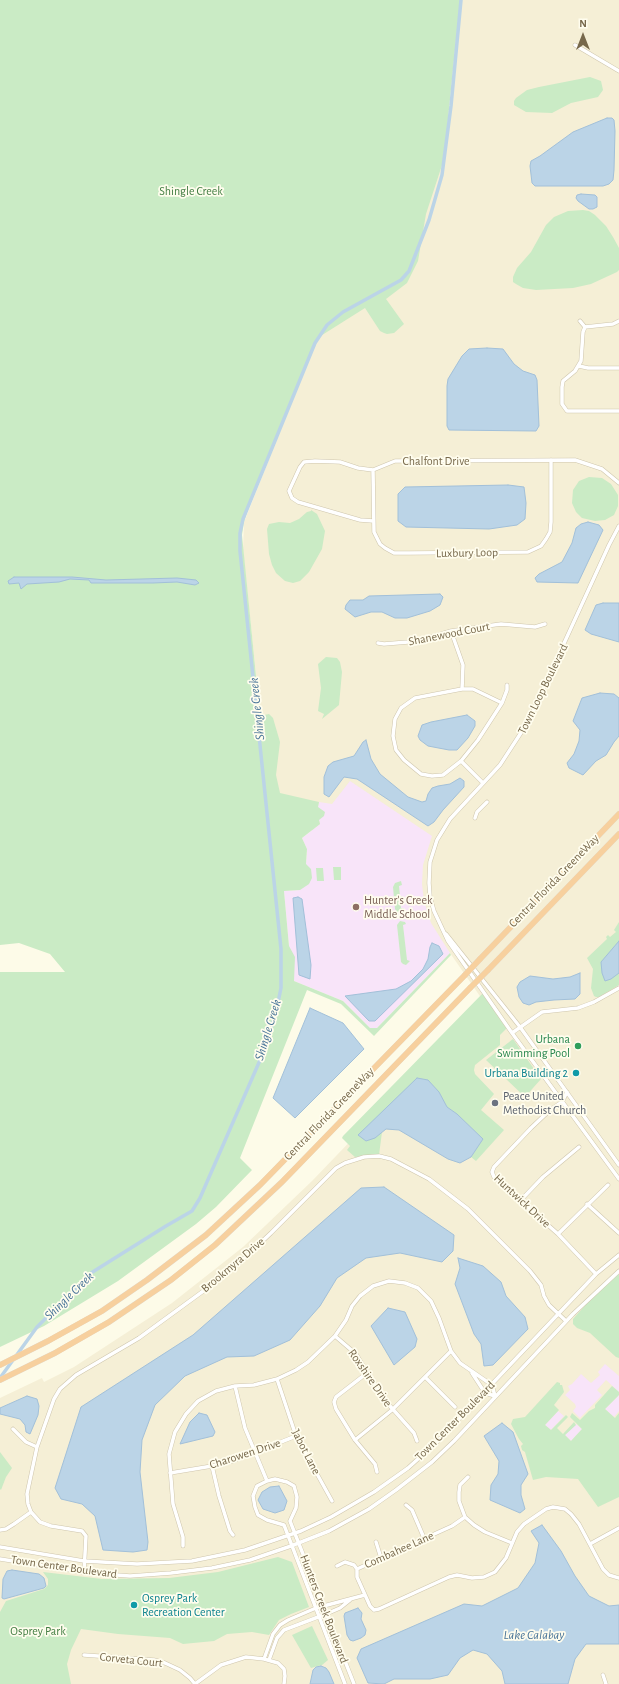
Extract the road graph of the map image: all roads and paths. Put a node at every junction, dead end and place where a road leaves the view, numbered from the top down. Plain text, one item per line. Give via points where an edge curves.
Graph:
1 (575, 45) dead end
2 (619, 71) edge
3 (580, 321) dead end
4 (619, 321) edge
5 (585, 327) junction
6 (579, 366) junction
7 (619, 368) edge
8 (619, 411) edge
9 (551, 460) junction
10 (373, 470) junction
11 (619, 476) edge
12 (615, 479) junction
13 (619, 483) edge
14 (373, 521) junction
15 (619, 526) edge
16 (545, 624) dead end
17 (451, 631) junction
18 (378, 643) dead end
19 (507, 685) dead end
20 (462, 689) junction
21 (502, 703) junction
22 (461, 761) junction
23 (483, 783) junction
24 (487, 802) dead end
25 (619, 810) edge
26 (619, 814) edge
27 (475, 818) dead end
28 (619, 834) edge
29 (619, 838) edge
30 (581, 853) junction
31 (591, 862) junction
32 (440, 927) junction
33 (619, 988) edge
34 (520, 1027) junction
35 (512, 1032) junction
36 (567, 1092) junction
37 (562, 1102) junction
38 (579, 1147) dead end
39 (619, 1165) edge
40 (619, 1179) edge
41 (608, 1185) dead end
42 (520, 1201) junction
43 (587, 1204) junction
44 (619, 1233) edge
45 (558, 1234) junction
46 (619, 1255) edge
47 (619, 1270) edge
48 (596, 1274) junction
49 (558, 1314) junction
50 (566, 1321) junction
51 (335, 1336) junction
52 (451, 1351) junction
53 (0, 1365) edge
54 (471, 1371) junction
55 (367, 1373) junction
56 (425, 1377) junction
57 (277, 1378) junction
58 (0, 1380) edge
59 (492, 1385) junction
60 (235, 1386) junction
61 (485, 1393) junction
62 (495, 1396) junction
63 (455, 1407) dead end
64 (392, 1410) junction
65 (13, 1429) dead end
66 (296, 1436) junction
67 (355, 1440) junction
68 (417, 1441) dead end
69 (37, 1448) junction
70 (254, 1453) junction
71 (212, 1466) junction
72 (377, 1472) dead end
73 (170, 1473) junction
74 (468, 1477) dead end
75 (267, 1480) junction
76 (332, 1501) dead end
77 (406, 1505) dead end
78 (31, 1512) junction
79 (465, 1517) junction
80 (619, 1528) edge
81 (0, 1530) edge
82 (295, 1534) junction
83 (233, 1535) dead end
84 (288, 1536) junction
85 (424, 1538) junction
86 (376, 1542) dead end
87 (299, 1543) junction
88 (512, 1543) junction
89 (590, 1544) junction
90 (183, 1546) dead end
91 (291, 1546) junction
92 (0, 1547) edge
93 (381, 1558) junction
94 (0, 1559) edge
95 (84, 1561) junction
96 (337, 1566) dead end
97 (357, 1569) junction
98 (84, 1572) junction
99 (619, 1578) edge
100 (365, 1595) junction
101 (350, 1600) junction
102 (324, 1607) junction
103 (316, 1608) junction
104 (326, 1614) junction
105 (319, 1617) junction
106 (84, 1655) dead end
107 (264, 1659) junction
108 (269, 1660) junction
109 (604, 1675) dead end
110 (195, 1684) edge
111 (284, 1684) edge
112 (345, 1684) edge
113 (354, 1684) edge
114 (606, 1684) edge

1 - 2 street
3 - 5 street
4 - 5 street
5 - 6 street
6 - 7 street
6 - 8 street via 562,384 564,410
9 - 10 street, Chalfont Drive via 395,461
9 - 12 street, Chalfont Drive via 575,460 602,469
9 - 14 street, Luxbury Loop via 550,532 541,546 528,552 394,552 380,544 374,532
10 - 14 street, Luxbury Loop
10 - 14 street via 340,462 304,462 289,491 292,498 298,502 360,520
11 - 12 street
12 - 13 street, Chalfont Drive
15 - 23 street, Town Loop Boulevard via 528,722 500,765
16 - 17 street, Shanewood Court via 535,627 501,624
17 - 18 street, Shanewood Court via 408,642
17 - 20 street via 463,665
19 - 21 street
20 - 21 street via 473,689
20 - 22 street via 415,698 401,708 395,720 393,736 396,750 421,774 443,775
21 - 22 street
22 - 23 street
23 - 32 street, Town Loop Boulevard via 447,824 430,862 430,897
24 - 27 street via 476,812
25 - 30 highway
26 - 30 highway, Central Florida GreeneWay
28 - 31 highway, Central Florida GreeneWay
29 - 31 highway
30 - 53 highway, Central Florida GreeneWay, bridge via 260,1185 206,1235 112,1304 70,1330
31 - 58 highway, Central Florida GreeneWay, bridge via 270,1195 215,1245 171,1280 109,1322 55,1353
32 - 34 street, Town Loop Boulevard
32 - 35 street, Town Loop Boulevard
33 - 34 street via 578,1008 542,1012
34 - 35 street
34 - 36 street, Town Loop Boulevard
35 - 37 street, Town Loop Boulevard
36 - 37 street, Huntwick Drive
36 - 39 street, Town Loop Boulevard
37 - 40 street, Town Loop Boulevard
37 - 42 street, Huntwick Drive via 531,1128 494,1167 494,1177
38 - 42 street via 543,1177
41 - 43 street
42 - 45 street, Huntwick Drive
43 - 44 street
43 - 45 street
45 - 48 street, Huntwick Drive
46 - 48 street, Town Center Boulevard
47 - 50 street, Town Center Boulevard
48 - 49 street, Town Center Boulevard
49 - 50 street, Brookmyra Drive
49 - 59 street, Town Center Boulevard
49 - 69 street, Brookmyra Drive via 549,1305 541,1285 530,1271 468,1209 428,1179 392,1159 379,1156 355,1159 336,1168 238,1264 139,1338 60,1389
50 - 62 street, Town Center Boulevard
51 - 52 street via 352,1306 369,1289 389,1281 405,1283 418,1288 431,1301
51 - 55 street, Roxshire Drive via 356,1354
51 - 57 street via 308,1362
52 - 54 street via 460,1363
52 - 56 street
54 - 59 street
54 - 61 street
55 - 64 street, Roxshire Drive
55 - 67 street via 336,1397 334,1402
56 - 63 street
56 - 64 street
57 - 60 street
57 - 66 street, Jabot Lane
59 - 61 street, Town Center Boulevard
59 - 62 street
60 - 70 street via 244,1428
60 - 73 street via 216,1390 198,1401 186,1414 175,1432 169,1454
61 - 62 street
61 - 82 street, Town Center Boulevard via 408,1468 374,1492
62 - 87 street, Town Center Boulevard via 432,1462 396,1490 369,1509
64 - 67 street
64 - 68 street, Roxshire Drive via 414,1433
65 - 69 street via 26,1442
66 - 70 street, Charowen Drive
66 - 76 street, Jabot Lane
67 - 72 street via 375,1464
69 - 78 street, Brookmyra Drive via 27,1494
70 - 71 street, Charowen Drive
70 - 75 street
71 - 73 street, Charowen Drive
71 - 83 street via 219,1496
73 - 90 street via 173,1504 183,1537
74 - 79 street via 460,1485 459,1492 459,1501
75 - 82 street, Hunters Creek Boulevard via 275,1479 294,1486 296,1508 290,1521
75 - 84 street via 257,1486 253,1496 255,1507 258,1515 284,1525
77 - 85 street via 412,1510
78 - 81 street via 6,1529
78 - 95 street via 40,1522 82,1531 86,1536
79 - 85 street, Combahee Lane via 452,1526
79 - 88 street via 485,1532
80 - 89 street
82 - 84 street, Town Center Boulevard
82 - 87 street, Hunters Creek Boulevard
84 - 91 street, Hunters Creek Boulevard
84 - 95 street, Town Center Boulevard via 245,1550 192,1561 137,1564
85 - 93 street, Combahee Lane
86 - 93 street
87 - 91 street, Town Center Boulevard
87 - 102 street, Hunters Creek Boulevard
88 - 89 street via 524,1524 552,1507 565,1509 571,1514
88 - 100 street, Combahee Lane via 502,1564 495,1572 484,1577 449,1577 374,1610
89 - 99 street via 603,1569 609,1575
91 - 98 street, Town Center Boulevard via 250,1560 171,1574 130,1576
91 - 103 street, Hunters Creek Boulevard
92 - 95 street, Town Center Boulevard
93 - 97 street, Combahee Lane
94 - 98 street, Town Center Boulevard
95 - 98 street
96 - 97 street via 345,1562
97 - 100 street, Combahee Lane
100 - 101 street
101 - 102 street
101 - 104 street
102 - 103 street
102 - 104 street, Hunters Creek Boulevard
103 - 105 street, Hunters Creek Boulevard
103 - 107 street via 280,1625 273,1634
104 - 105 street
104 - 113 street, Hunters Creek Boulevard
105 - 108 street via 284,1630 277,1638
105 - 112 street, Hunters Creek Boulevard
106 - 110 street, Corveta Court via 154,1660 180,1670
107 - 108 street
107 - 110 street via 246,1657 231,1661 221,1665
108 - 111 street via 284,1669
109 - 114 street

